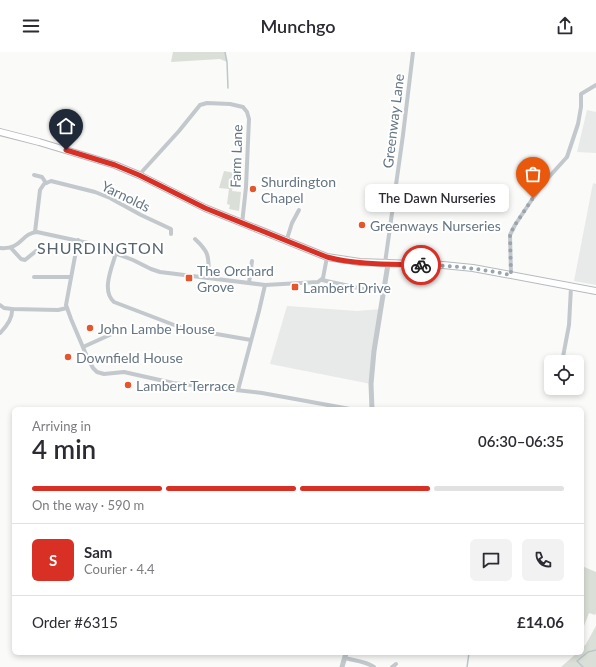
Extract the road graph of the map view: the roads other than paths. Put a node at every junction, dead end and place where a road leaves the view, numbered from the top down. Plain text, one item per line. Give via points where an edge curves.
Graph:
1 (413, 52) edge
2 (596, 85) edge
3 (0, 132) edge
4 (34, 175) dead end
5 (139, 175) junction
6 (46, 183) junction
7 (299, 210) dead end
8 (173, 224) dead end
9 (242, 224) junction
10 (35, 232) junction
11 (195, 238) dead end
12 (78, 240) junction
13 (286, 242) junction
14 (0, 248) edge
15 (11, 248) junction
16 (36, 251) dead end
17 (116, 253) junction
18 (327, 257) junction
19 (252, 261) dead end
20 (386, 264) junction
21 (511, 275) junction
22 (34, 277) dead end
23 (70, 277) junction
24 (209, 278) junction
25 (322, 280) junction
26 (249, 283) junction
27 (265, 285) junction
28 (571, 287) junction
29 (363, 289) dead end
30 (596, 291) edge
31 (0, 305) edge
32 (66, 308) junction
33 (12, 309) junction
34 (0, 333) edge
35 (114, 333) dead end
36 (251, 340) junction
37 (83, 347) junction
38 (564, 355) edge
39 (238, 390) junction
40 (339, 407) edge
41 (372, 407) edge
42 (346, 656) edge
43 (342, 667) edge
44 (374, 667) edge

1 - 20 street, Greenway Lane
2 - 21 street via 581,94 578,124 567,157 533,198 510,234
3 - 5 main road via 95,158
4 - 6 street, Yarnolds via 42,177
5 - 9 main road
5 - 9 street, Farm Lane via 180,131 200,105 207,103 243,107 248,112 249,119
6 - 8 street, Yarnolds via 51,181 95,192 171,231
6 - 10 street via 40,192
7 - 13 street
9 - 13 main road
10 - 12 street
10 - 15 street
11 - 24 street via 207,252
12 - 17 street
12 - 23 street
13 - 18 main road
14 - 15 street
15 - 16 street via 21,259 26,260
17 - 24 street via 156,270
17 - 36 street via 107,288 109,296 117,303 182,328
18 - 20 main road
18 - 25 street
19 - 26 street
20 - 21 main road via 443,265
20 - 41 street via 374,351
21 - 28 main road
22 - 23 street
23 - 32 street
24 - 26 street
25 - 27 street
25 - 29 street
26 - 27 street
27 - 36 street
28 - 30 main road
28 - 38 street via 570,325
31 - 33 street
32 - 33 street
32 - 37 street
33 - 34 street via 5,329
35 - 37 street
36 - 39 street
37 - 39 street via 94,370 104,374 124,372 173,383
39 - 40 street
42 - 43 street
42 - 44 street

